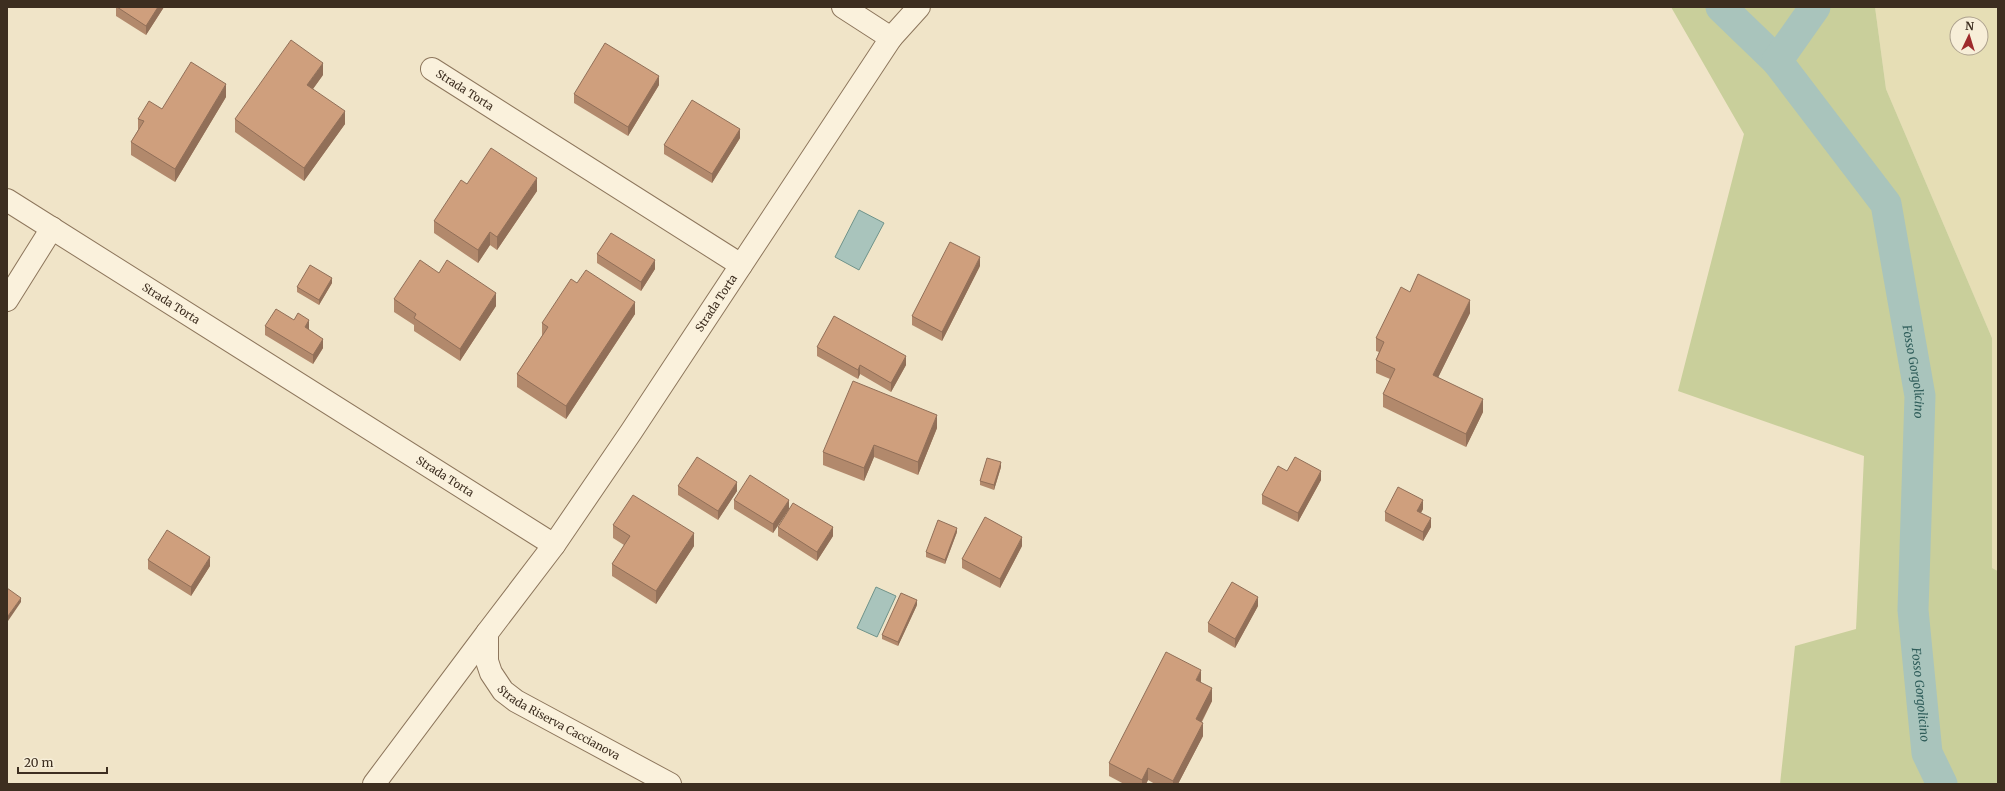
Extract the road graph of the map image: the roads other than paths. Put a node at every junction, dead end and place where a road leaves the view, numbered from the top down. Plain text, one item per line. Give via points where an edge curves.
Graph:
1 (843, 7) edge
2 (919, 7) edge
3 (891, 38) junction
4 (432, 69) dead end
5 (7, 200) edge
6 (52, 228) junction
7 (741, 265) junction
8 (7, 300) edge
9 (554, 545) junction
10 (487, 633) junction
11 (374, 784) edge
12 (670, 784) edge

1 - 3 street
2 - 3 street, Strada Torta
3 - 7 street, Strada Torta
4 - 7 street, Strada Torta
5 - 6 street, Strada Torta
6 - 8 street
6 - 9 street, Strada Torta
7 - 9 street, Strada Torta
9 - 10 street
10 - 11 street
10 - 12 street, Strada Riserva Caccianova via 487,661 491,673 503,690 530,710

